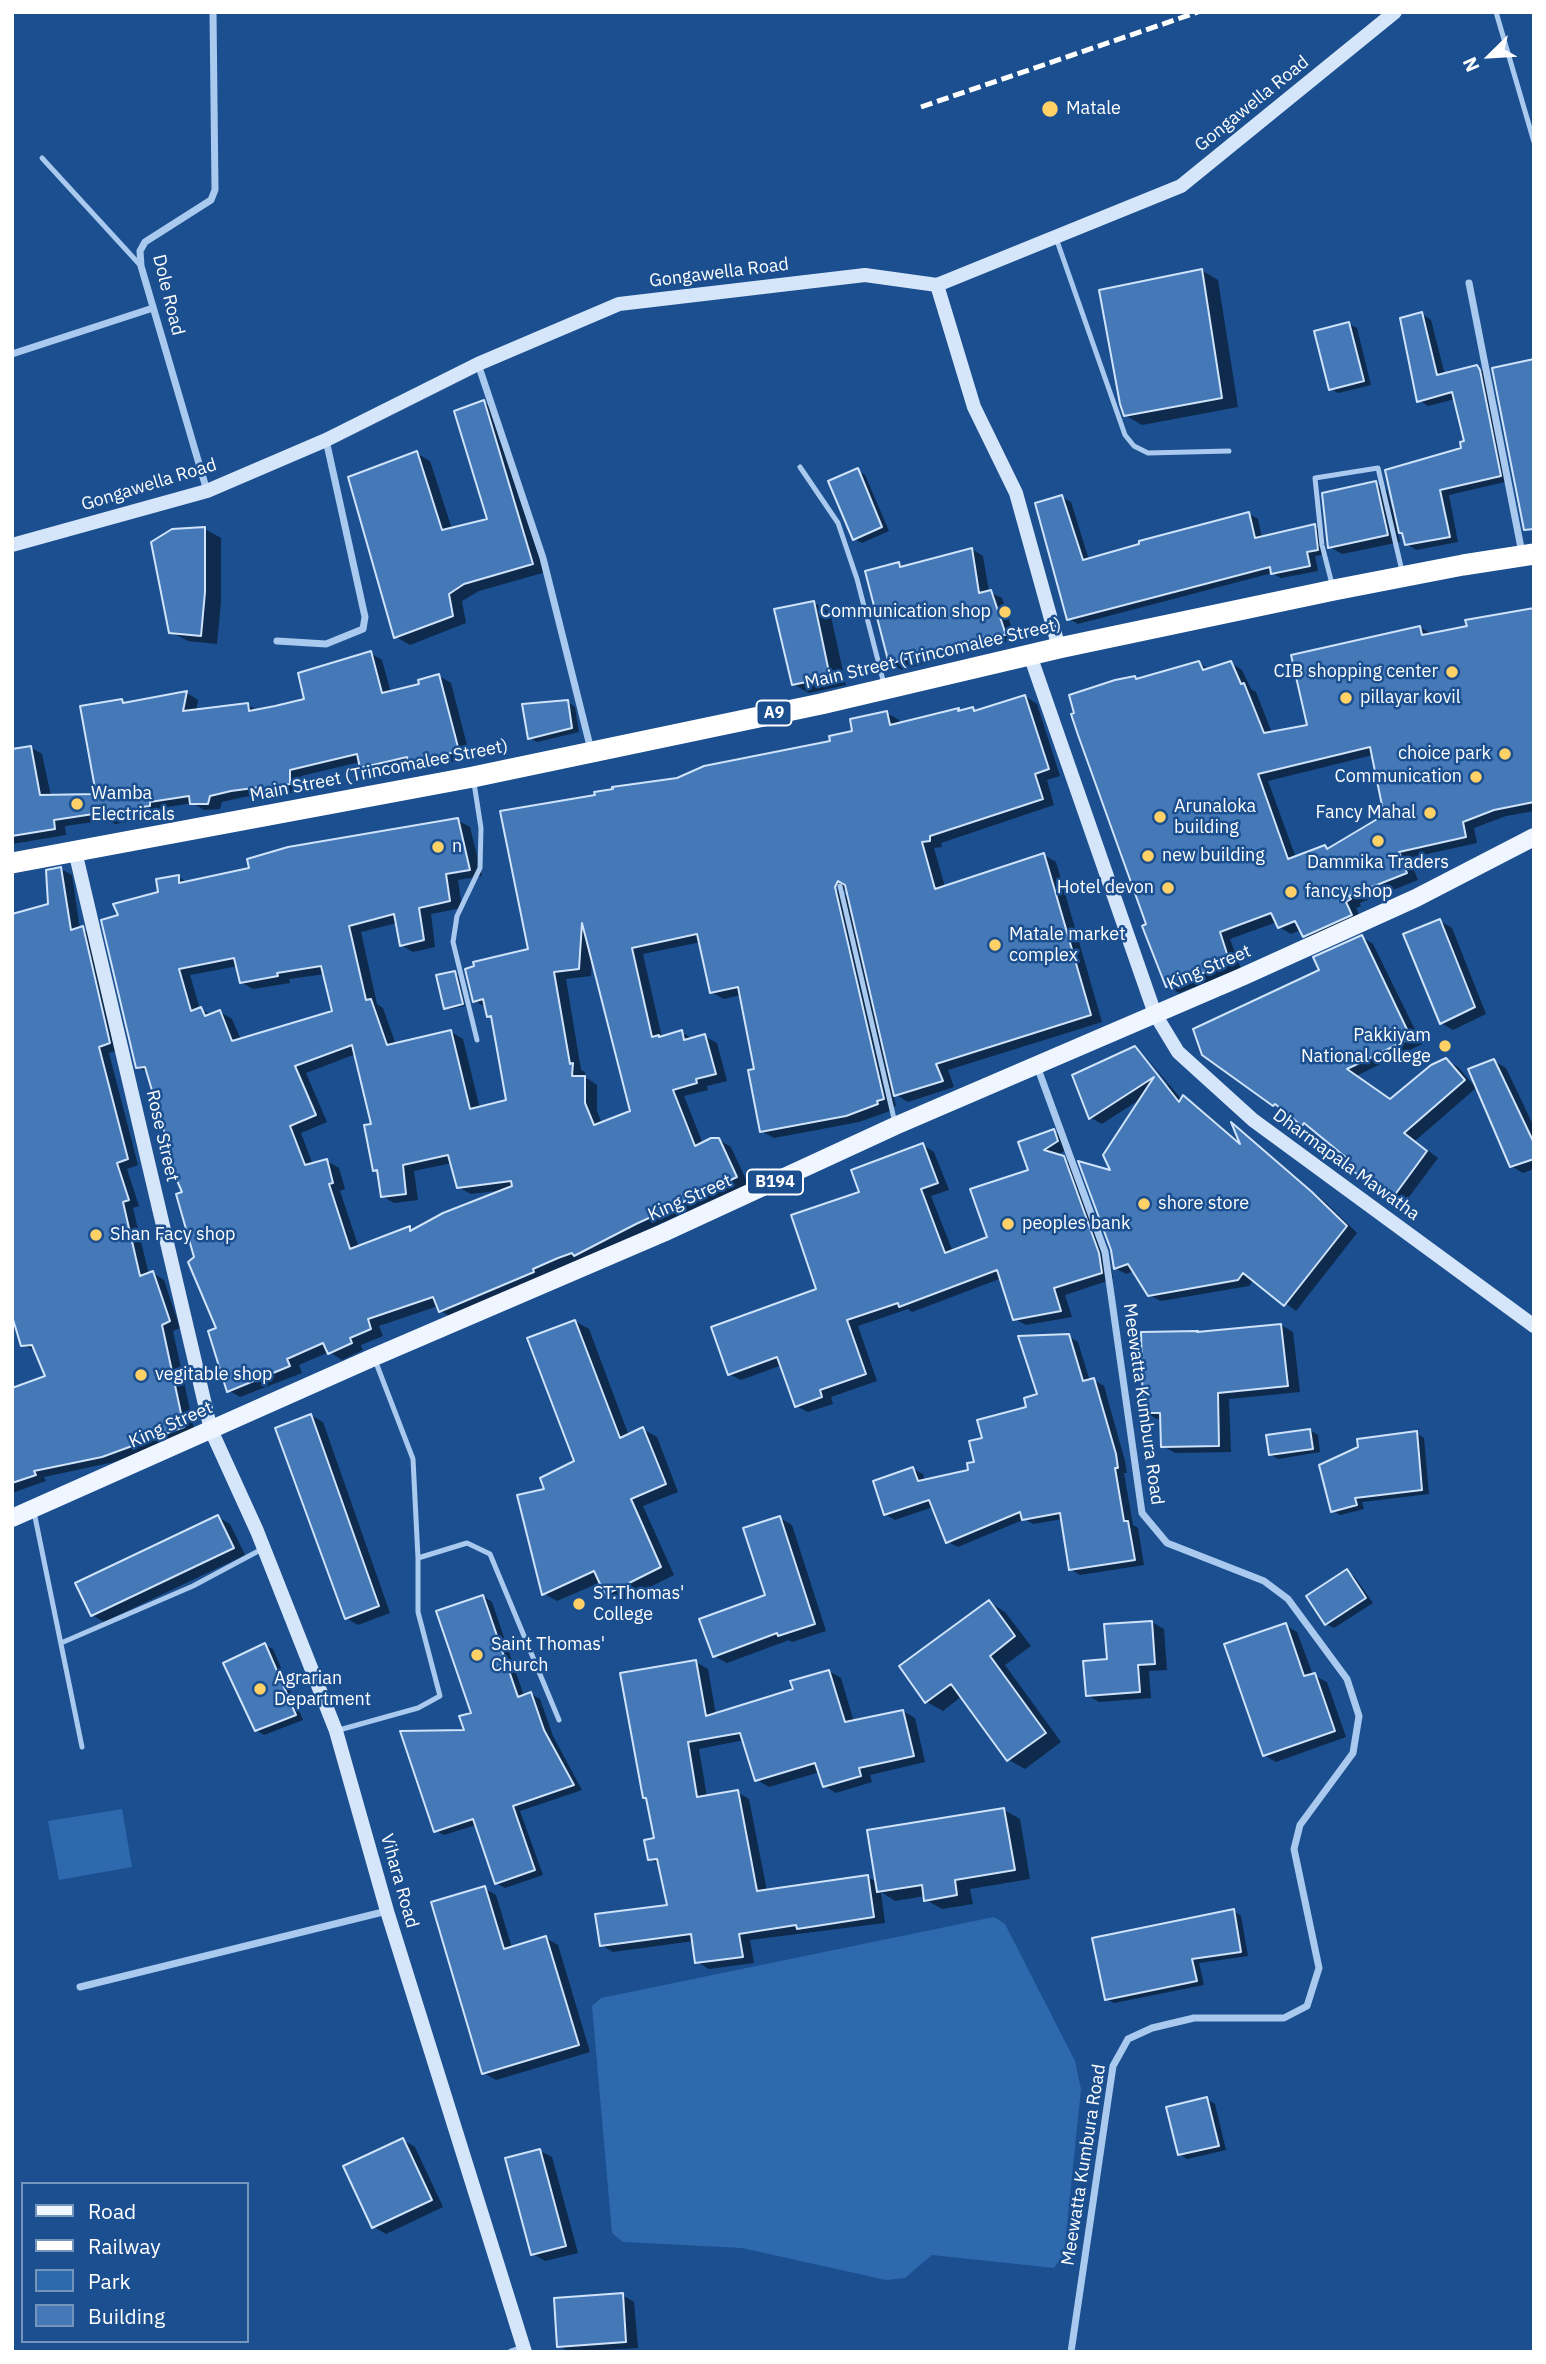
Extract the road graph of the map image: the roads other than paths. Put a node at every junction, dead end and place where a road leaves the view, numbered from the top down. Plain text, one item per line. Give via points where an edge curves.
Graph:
1 (213, 12) edge
2 (1395, 12) edge
3 (1496, 12) edge
4 (1534, 142) edge
5 (42, 158) dead end
6 (1056, 236) junction
7 (141, 266) junction
8 (1469, 282) dead end
9 (937, 285) junction
10 (153, 308) junction
11 (12, 354) edge
12 (478, 363) junction
13 (326, 440) junction
14 (1229, 451) dead end
15 (800, 467) dead end
16 (207, 491) junction
17 (12, 545) edge
18 (1528, 555) edge
19 (1403, 576) junction
20 (1334, 590) junction
21 (277, 641) dead end
22 (1059, 648) junction
23 (1030, 655) junction
24 (885, 687) junction
25 (591, 751) junction
26 (473, 777) junction
27 (1534, 837) edge
28 (75, 851) junction
29 (12, 863) edge
30 (840, 886) dead end
31 (1154, 1014) junction
32 (477, 1040) dead end
33 (1037, 1065) junction
34 (895, 1126) junction
35 (1534, 1326) edge
36 (374, 1357) junction
37 (211, 1430) junction
38 (33, 1509) junction
39 (12, 1518) edge
40 (264, 1548) junction
41 (418, 1558) junction
42 (61, 1643) junction
43 (559, 1720) dead end
44 (336, 1731) junction
45 (82, 1747) dead end
46 (387, 1910) junction
47 (80, 1987) dead end
48 (519, 2350) edge
49 (1071, 2352) edge

1 - 7 street, Dole Road via 215,190 211,200 145,242
2 - 6 street, Gongawella Road via 1181,186
3 - 4 lane
5 - 7 lane
6 - 9 street, Gongawella Road
6 - 14 lane via 1125,435 1148,453
7 - 10 street, Dole Road
8 - 18 street
9 - 12 street, Gongawella Road via 865,275 619,304
9 - 22 street via 974,407 1016,493
10 - 11 street
10 - 16 street, Dole Road
12 - 13 street, Gongawella Road
12 - 25 street via 543,558
13 - 16 street, Gongawella Road
13 - 21 street via 365,617 363,629 326,644
15 - 24 lane via 838,523
16 - 17 street, Gongawella Road
18 - 19 highway, Main Street (Trincomalee Street) / A9
19 - 20 highway, Main Street (Trincomalee Street) / A9
19 - 20 lane via 1378,468 1315,478 1322,545
20 - 22 highway, Main Street (Trincomalee Street) / A9
22 - 23 highway, Main Street (Trincomalee Street) / A9
23 - 24 highway, Main Street (Trincomalee Street) / A9
23 - 31 street, Dharmapala Mawatha
24 - 25 highway, Main Street (Trincomalee Street) / A9
25 - 26 highway, Main Street (Trincomalee Street) / A9
26 - 28 highway, Main Street (Trincomalee Street) / A9
26 - 32 lane via 481,828 480,869 457,916 453,943
27 - 31 main road, King Street / B194 via 1391,909
28 - 29 highway, Main Street (Trincomalee Street) / A9
28 - 37 street, Rose Street
30 - 34 lane
31 - 33 main road, King Street / B194
31 - 35 street, Dharmapala Mawatha via 1178,1052 1252,1120
33 - 34 main road, King Street / B194
33 - 49 street, Meewatta Kumbura Road via 1105,1252 1142,1513 1167,1543 1264,1581 1289,1599 1348,1679 1359,1716 1353,1753 1300,1825 1294,1849 1319,1968 1307,2006 1284,2018 1194,2018 1152,2028 1128,2039 1113,2066
34 - 36 main road, King Street / B194 via 663,1233
36 - 37 main road, King Street / B194
36 - 41 lane via 413,1459
37 - 38 main road, King Street / B194
37 - 40 street, Vihara Road
38 - 39 main road, King Street / B194
38 - 42 lane
40 - 42 lane via 192,1586
40 - 44 street, Vihara Road
41 - 43 lane via 467,1543 490,1554
41 - 44 lane via 418,1612 440,1696 418,1708
42 - 45 lane
44 - 46 street, Vihara Road
46 - 47 street
46 - 48 street, Vihara Road

